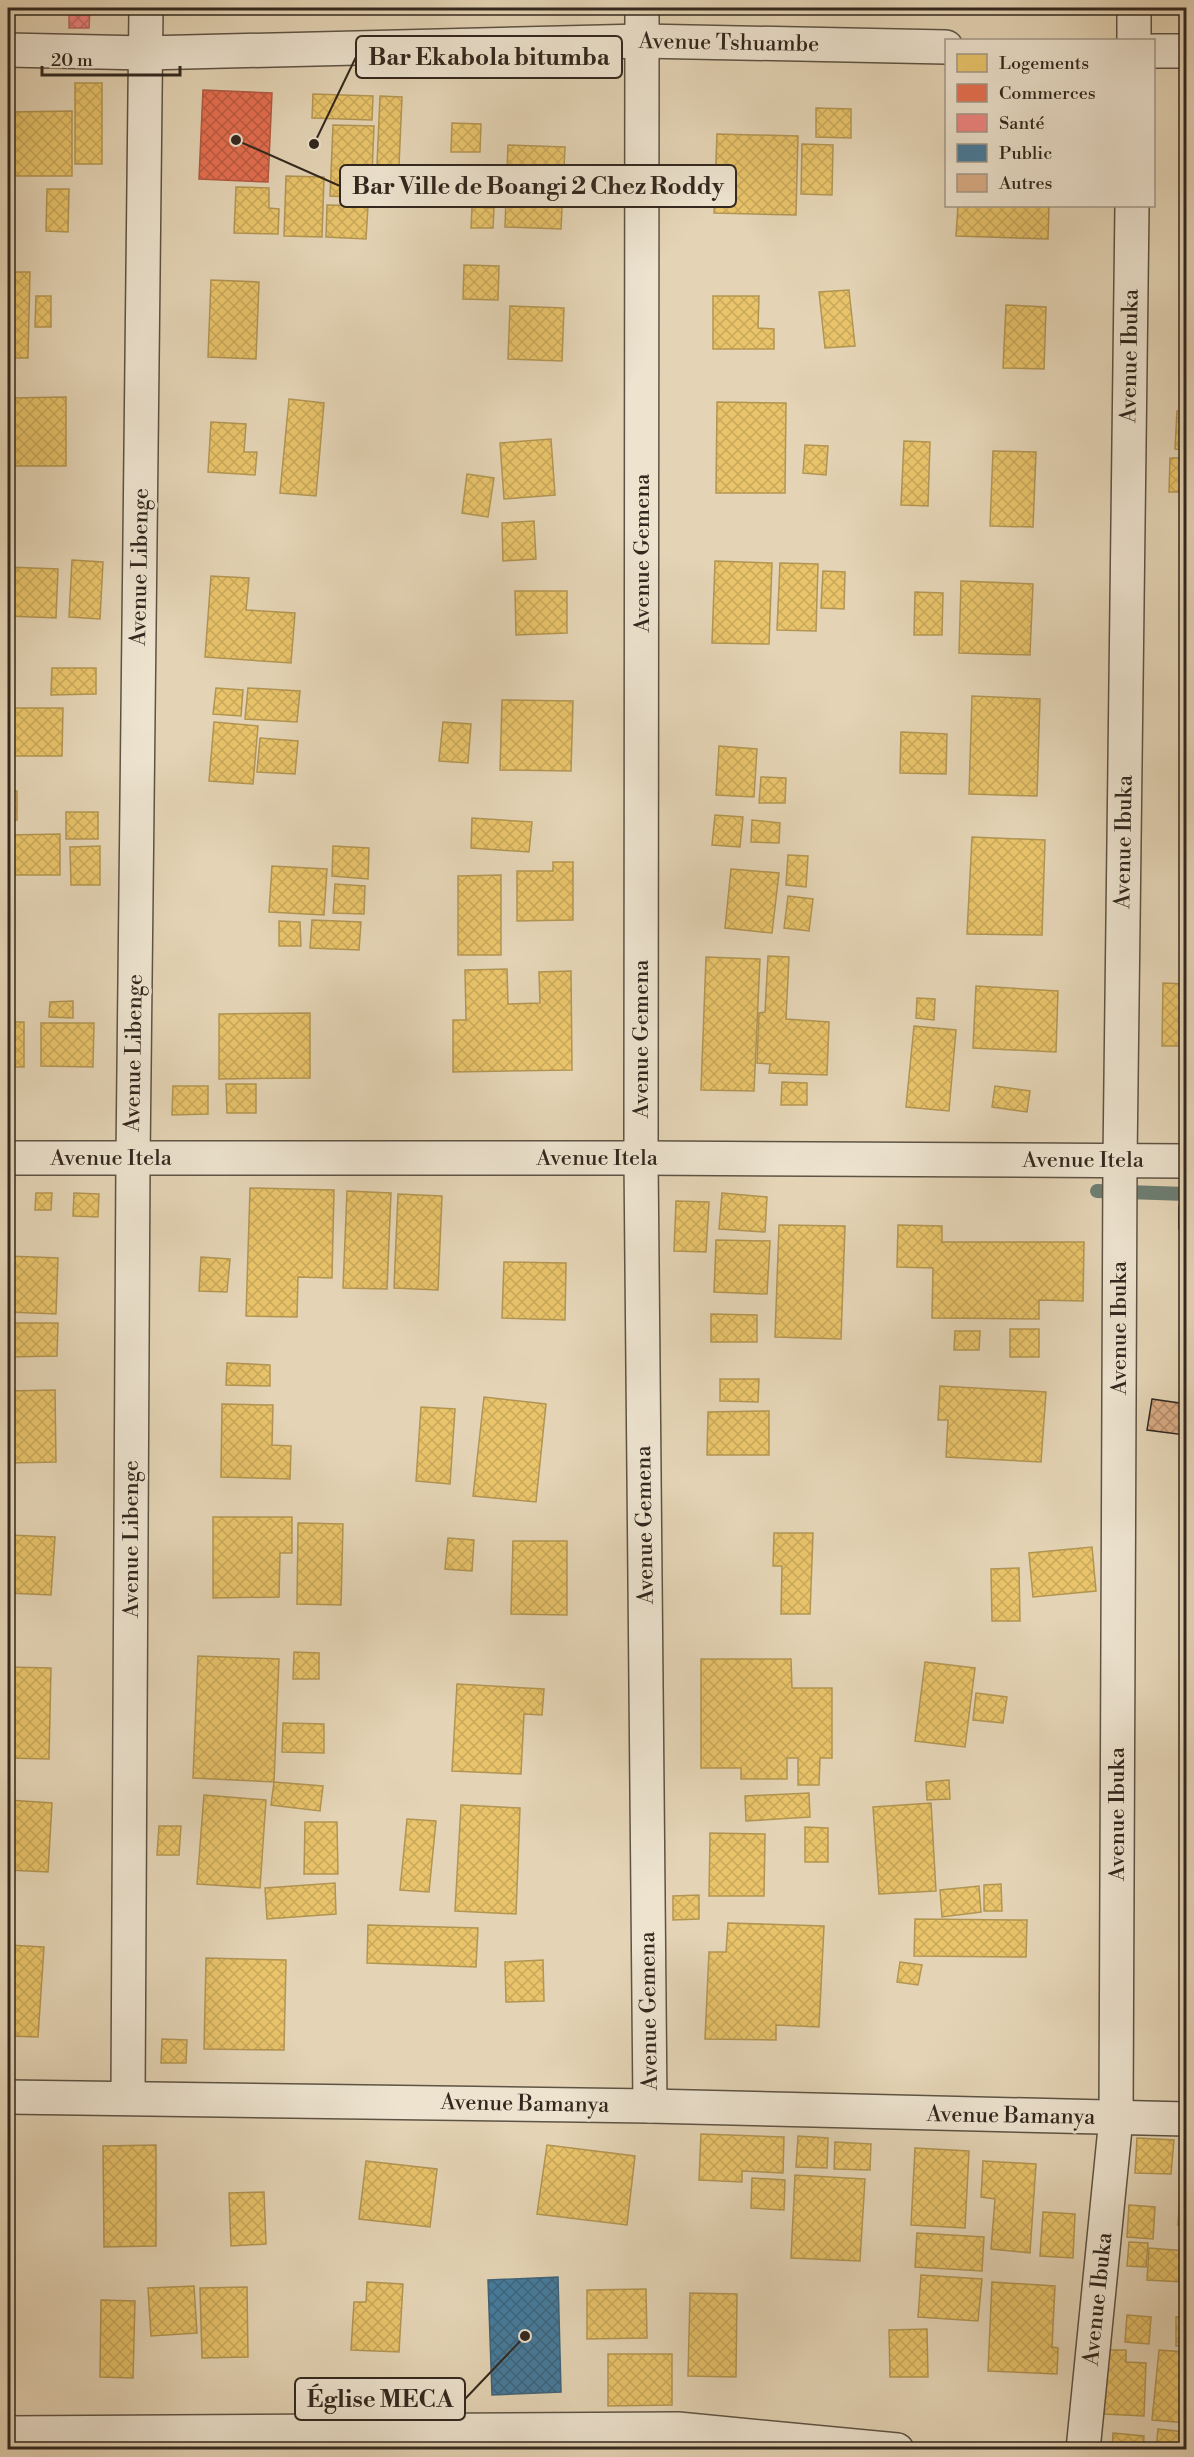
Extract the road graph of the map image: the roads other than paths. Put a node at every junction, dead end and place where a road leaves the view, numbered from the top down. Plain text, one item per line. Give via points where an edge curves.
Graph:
1 (146, 8) edge
2 (642, 8) edge
3 (1134, 8) edge
4 (1134, 39) edge
5 (642, 41) junction
6 (945, 47) edge
7 (8, 50) edge
8 (1155, 51) edge
9 (1186, 51) edge
10 (146, 53) junction
11 (1132, 207) edge
12 (8, 1158) edge
13 (133, 1158) junction
14 (641, 1158) junction
15 (1120, 1160) junction
16 (1186, 1161) edge
17 (8, 2097) edge
18 (128, 2098) junction
19 (650, 2106) junction
20 (1116, 2118) junction
21 (1186, 2119) edge
22 (8, 2433) edge
23 (678, 2439) edge
24 (267, 2441) edge
25 (897, 2450) edge
26 (1083, 2450) edge

1 - 10 street, Avenue Libenge
2 - 5 street, Avenue Gemena
3 - 4 street
5 - 6 street, Avenue Tshuambe
5 - 10 street, Avenue Tshuambe
5 - 14 street, Avenue Gemena
7 - 10 street, Avenue Tshuambe
8 - 9 street
10 - 13 street, Avenue Libenge
11 - 15 street, Avenue Ibuka
12 - 13 street, Avenue Itela
13 - 14 street, Avenue Itela
13 - 18 street, Avenue Libenge
14 - 15 street, Avenue Itela
14 - 19 street, Avenue Gemena
15 - 16 street, Avenue Itela
15 - 20 street, Avenue Ibuka
17 - 18 street, Avenue Bamanya
18 - 19 street, Avenue Bamanya
19 - 20 street, Avenue Bamanya
20 - 21 street, Avenue Bamanya
20 - 26 street, Avenue Ibuka
22 - 24 street
23 - 24 street
23 - 25 street

